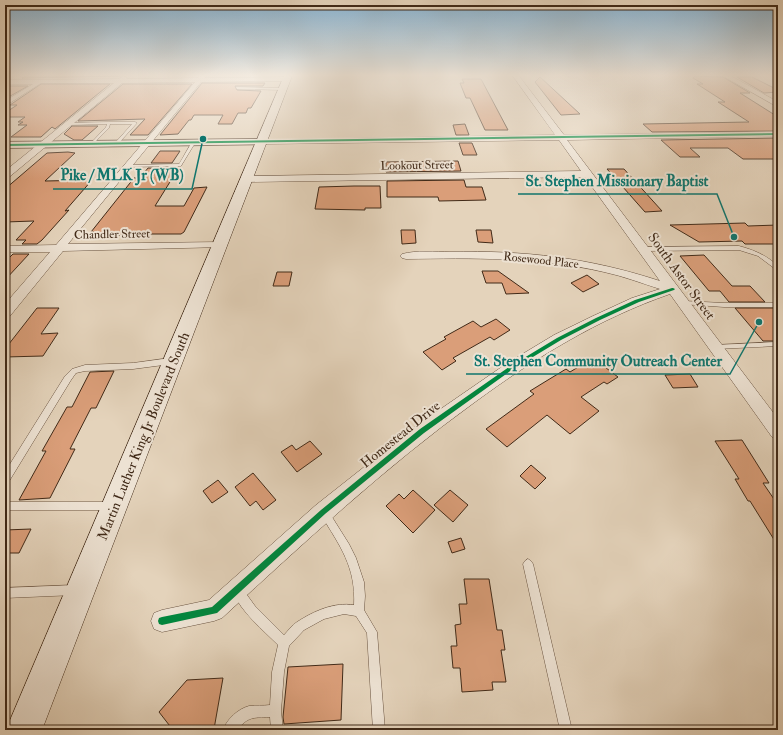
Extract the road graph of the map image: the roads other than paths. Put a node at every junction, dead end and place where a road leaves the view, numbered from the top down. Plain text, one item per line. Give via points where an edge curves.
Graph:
1 (85, 110) edge
2 (174, 110) edge
3 (275, 110) edge
4 (541, 110) edge
5 (68, 124) junction
6 (109, 124) junction
7 (778, 134) edge
8 (561, 137) junction
9 (194, 142) junction
10 (262, 142) junction
11 (117, 143) junction
12 (147, 143) junction
13 (43, 144) junction
14 (92, 144) junction
15 (5, 145) edge
16 (128, 166) junction
17 (588, 174) junction
18 (5, 176) edge
19 (247, 179) junction
20 (220, 245) junction
21 (60, 248) junction
22 (5, 249) edge
23 (644, 250) junction
24 (406, 256) dead end
25 (777, 266) edge
26 (672, 288) junction
27 (683, 303) junction
28 (778, 304) edge
29 (5, 313) edge
30 (778, 344) edge
31 (716, 347) junction
32 (174, 360) junction
33 (778, 432) edge
34 (5, 480) edge
35 (5, 506) edge
36 (115, 506) junction
37 (324, 512) junction
38 (528, 564) dead end
39 (81, 590) junction
40 (237, 590) junction
41 (5, 593) edge
42 (359, 611) junction
43 (162, 620) dead end
44 (284, 643) junction
45 (275, 711) junction
46 (21, 725) edge
47 (229, 730) edge
48 (277, 730) edge
49 (379, 730) edge
50 (566, 730) edge

1 - 5 street
2 - 12 street
3 - 10 main road, Martin Luther King Jr Boulevard South
4 - 8 street, South Astor Street
5 - 6 lane
5 - 13 street
6 - 11 lane via 135,123
6 - 14 lane
7 - 8 street
8 - 10 street
8 - 17 street, South Astor Street
9 - 10 street
9 - 12 street
9 - 16 lane via 180,165
10 - 19 main road, Martin Luther King Jr Boulevard South
11 - 12 street
11 - 14 street
12 - 16 street
13 - 14 street
13 - 15 street
13 - 18 street
16 - 21 street
17 - 19 street, Lookout Street
17 - 23 street, South Astor Street
19 - 20 main road, Martin Luther King Jr Boulevard South
20 - 21 street, Chandler Street
20 - 32 main road, Martin Luther King Jr Boulevard South
21 - 22 street, Chandler Street
21 - 29 street
23 - 25 lane via 739,248 766,257
23 - 26 street, South Astor Street
24 - 26 street, Rosewood Place via 487,255 545,258 604,268
26 - 27 street, South Astor Street
26 - 37 street, Homestead Drive via 598,319 510,368 422,431
27 - 28 lane
27 - 31 street, South Astor Street
30 - 31 lane
31 - 33 street, South Astor Street
32 - 34 lane via 74,371
32 - 36 main road, Martin Luther King Jr Boulevard South
35 - 36 lane
36 - 39 main road, Martin Luther King Jr Boulevard South
37 - 40 street, Homestead Drive
37 - 42 lane via 354,562 359,576
38 - 50 lane
39 - 41 lane
39 - 46 main road, Martin Luther King Jr Boulevard South
40 - 43 street, Homestead Drive via 214,610
40 - 44 lane via 251,610
42 - 44 lane via 344,609 322,614 300,626
42 - 49 lane via 372,632
44 - 45 lane via 278,672
45 - 47 lane via 250,712 240,717
45 - 48 lane

